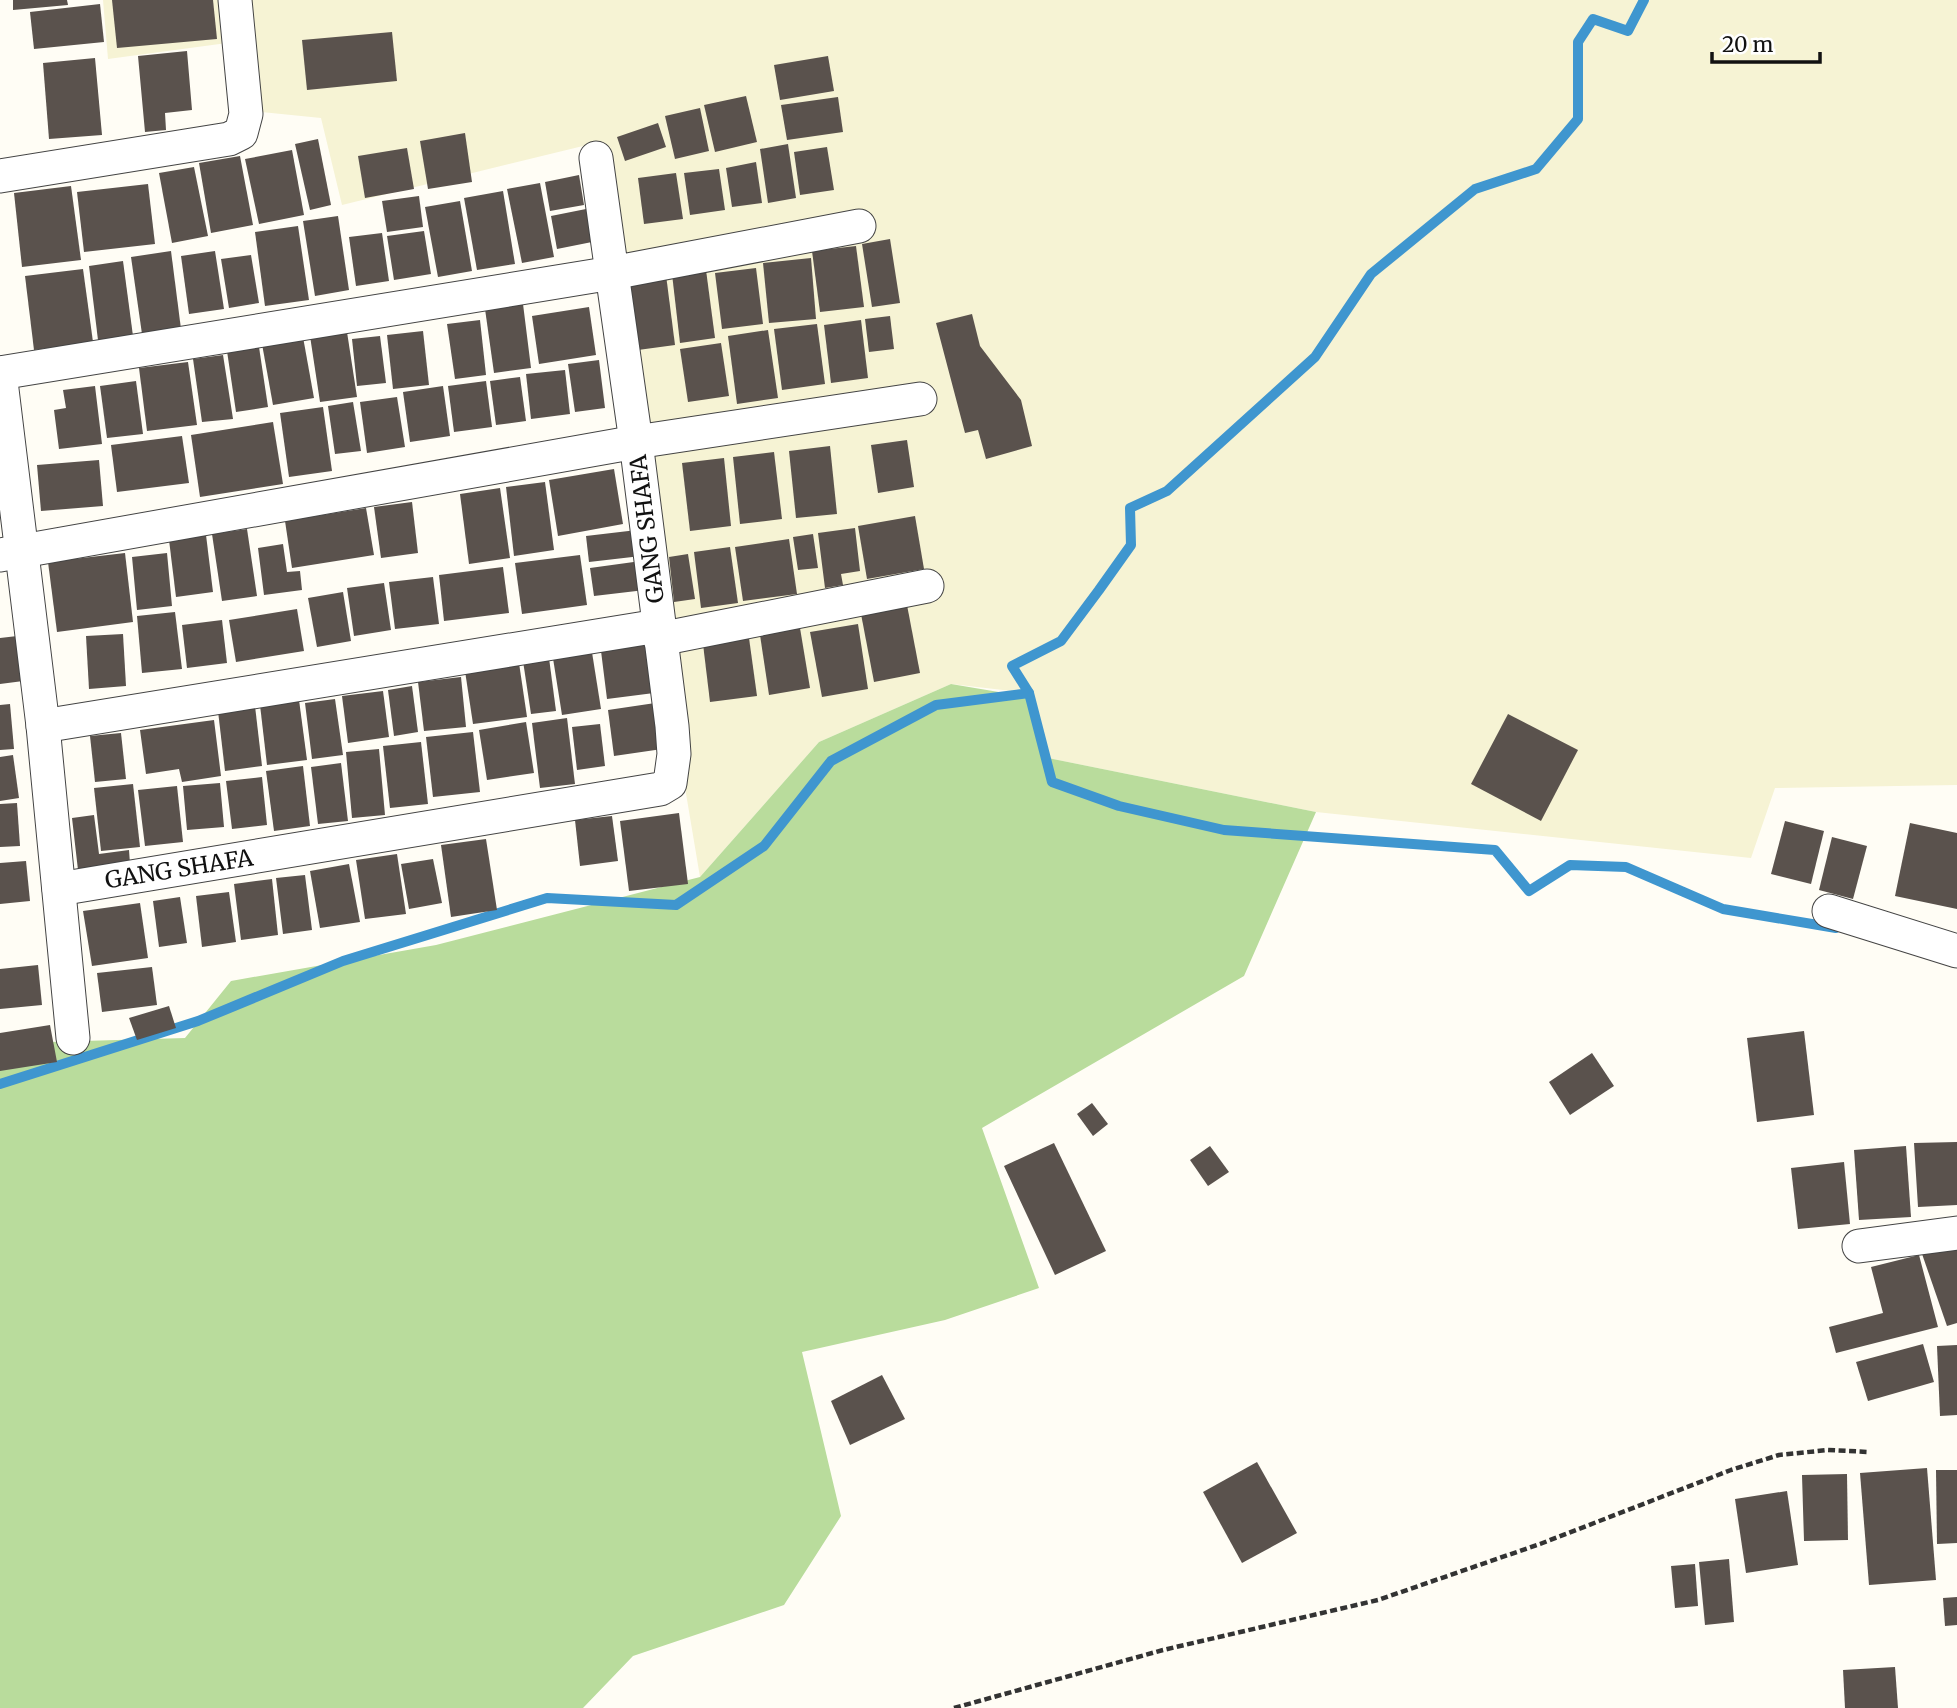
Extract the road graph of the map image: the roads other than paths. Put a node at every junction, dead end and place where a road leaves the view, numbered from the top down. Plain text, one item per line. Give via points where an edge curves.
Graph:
1 (235, 0) edge
2 (596, 158) dead end
3 (0, 176) edge
4 (859, 226) dead end
5 (612, 273) junction
6 (0, 373) edge
7 (920, 399) dead end
8 (636, 442) junction
9 (11, 554) edge
10 (927, 586) dead end
11 (659, 633) junction
12 (43, 726) junction
13 (58, 889) junction
14 (1829, 911) dead end
15 (1957, 951) edge
16 (73, 1038) dead end
17 (1957, 1233) edge
18 (1859, 1246) dead end

1 - 3 street via 246,114 241,133 229,139
2 - 5 street, GANG SHAFA
4 - 5 street
5 - 6 street
5 - 8 street, GANG SHAFA
6 - 9 street
7 - 8 street
8 - 9 street
8 - 11 street, GANG SHAFA
9 - 12 street
10 - 11 street
11 - 12 street
11 - 13 street, GANG SHAFA via 674,754 667,787
12 - 13 street
13 - 16 street
14 - 15 street
17 - 18 street

